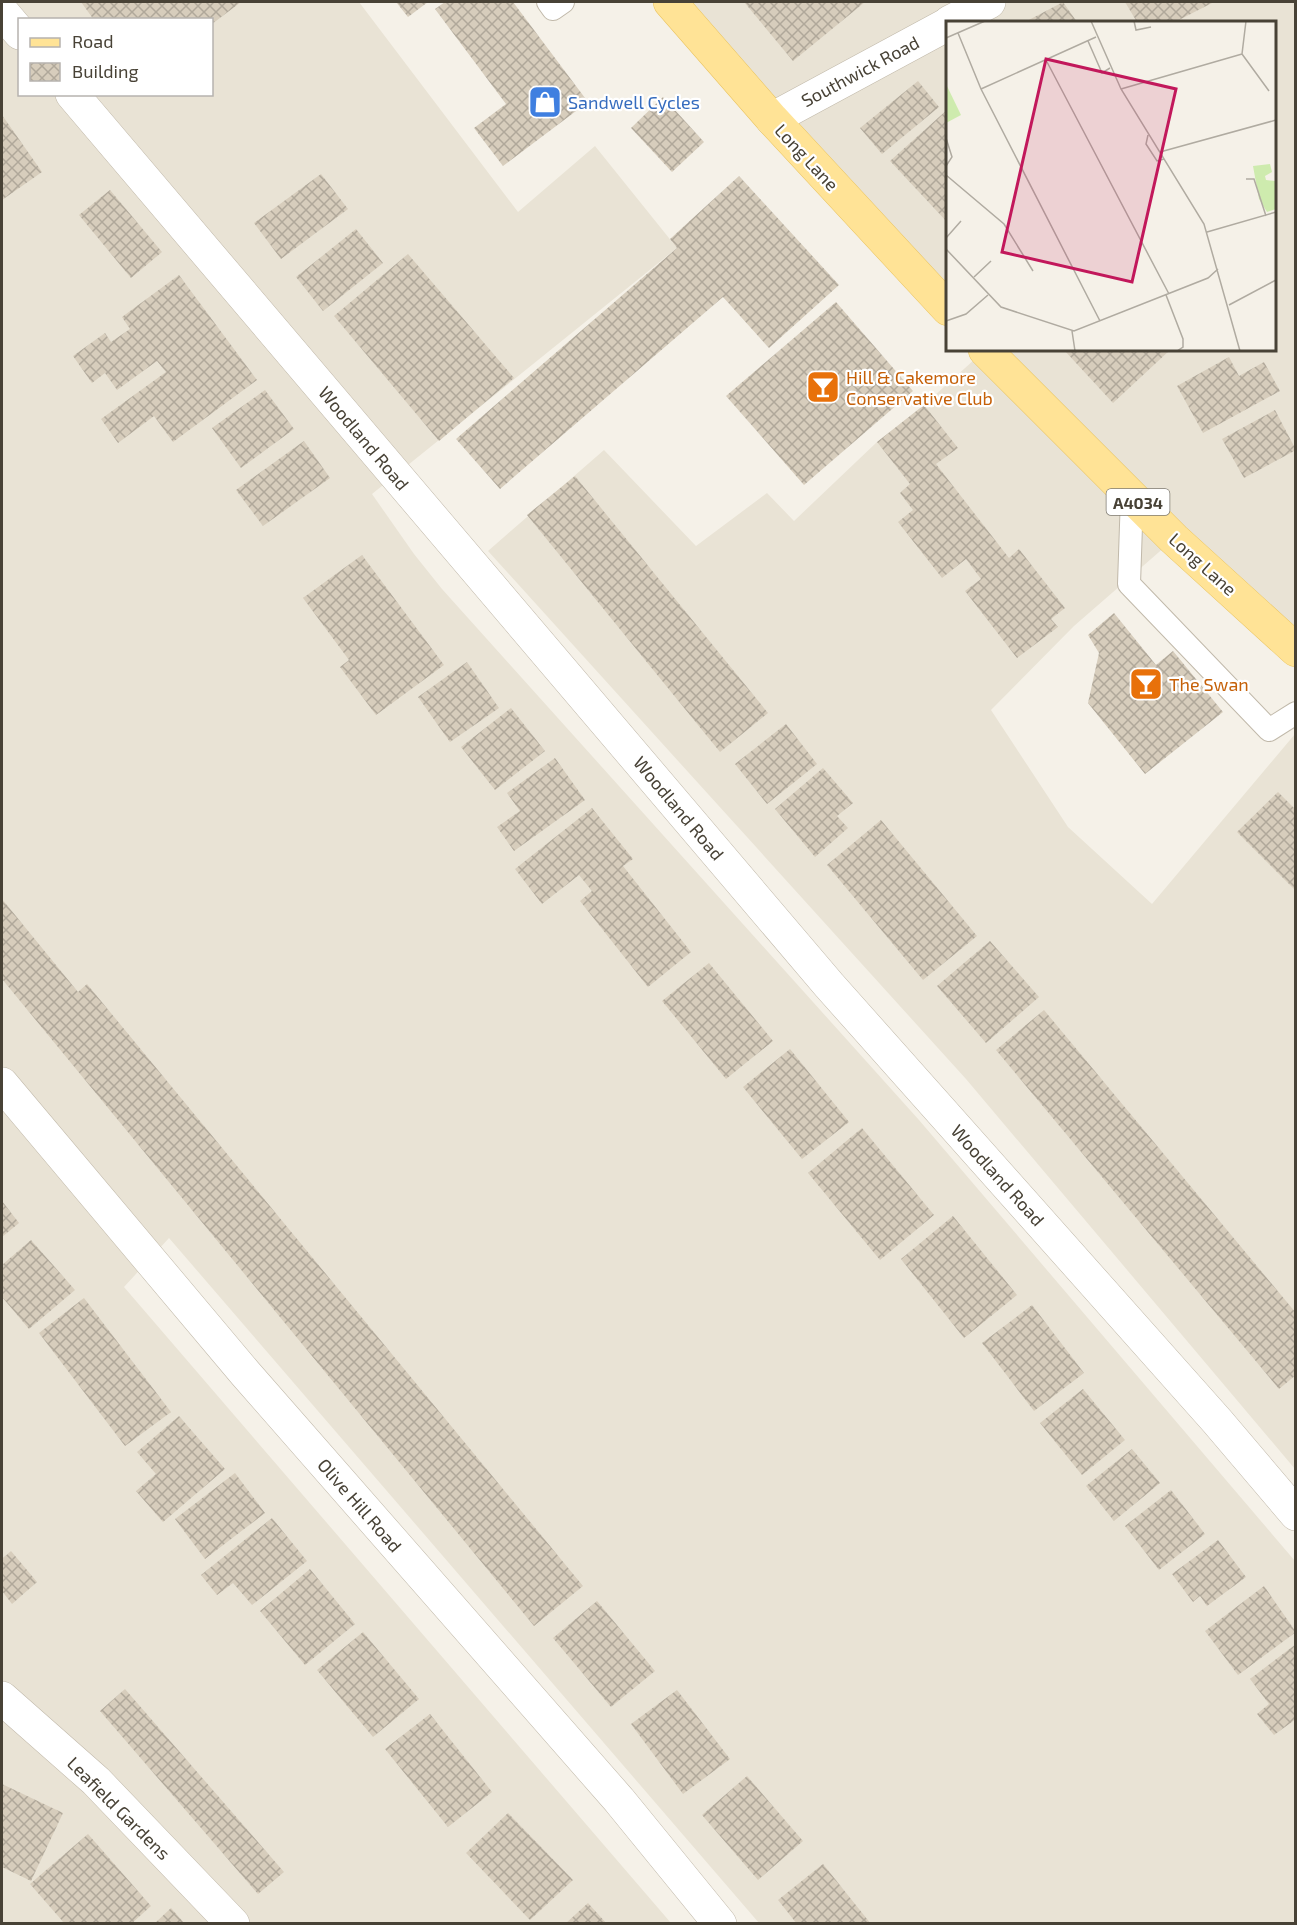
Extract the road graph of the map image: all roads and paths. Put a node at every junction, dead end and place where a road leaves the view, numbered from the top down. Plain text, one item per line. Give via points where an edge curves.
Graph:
1 (548, 2) edge
2 (563, 2) edge
3 (670, 2) edge
4 (989, 2) edge
5 (953, 21) edge
6 (946, 25) edge
7 (74, 96) edge
8 (772, 119) junction
9 (946, 307) edge
10 (986, 351) edge
11 (1132, 496) junction
12 (1290, 635) edge
13 (1296, 713) edge
14 (2, 1084) edge
15 (1296, 1514) edge
16 (2, 1698) edge
17 (233, 1923) edge
18 (720, 1923) edge

1 - 2 lane via 554,9
3 - 8 main road, Long Lane
4 - 5 street, Southwick Road
6 - 8 street, Southwick Road
7 - 15 street, Woodland Road via 829,985
8 - 9 main road, Long Lane
10 - 11 main road, Long Lane / A4034
11 - 12 main road, Long Lane / A4034 via 1174,538
11 - 13 lane via 1129,584 1269,730
14 - 18 street, Olive Hill Road via 245,1373 619,1800
16 - 17 street, Leafield Gardens via 96,1781

